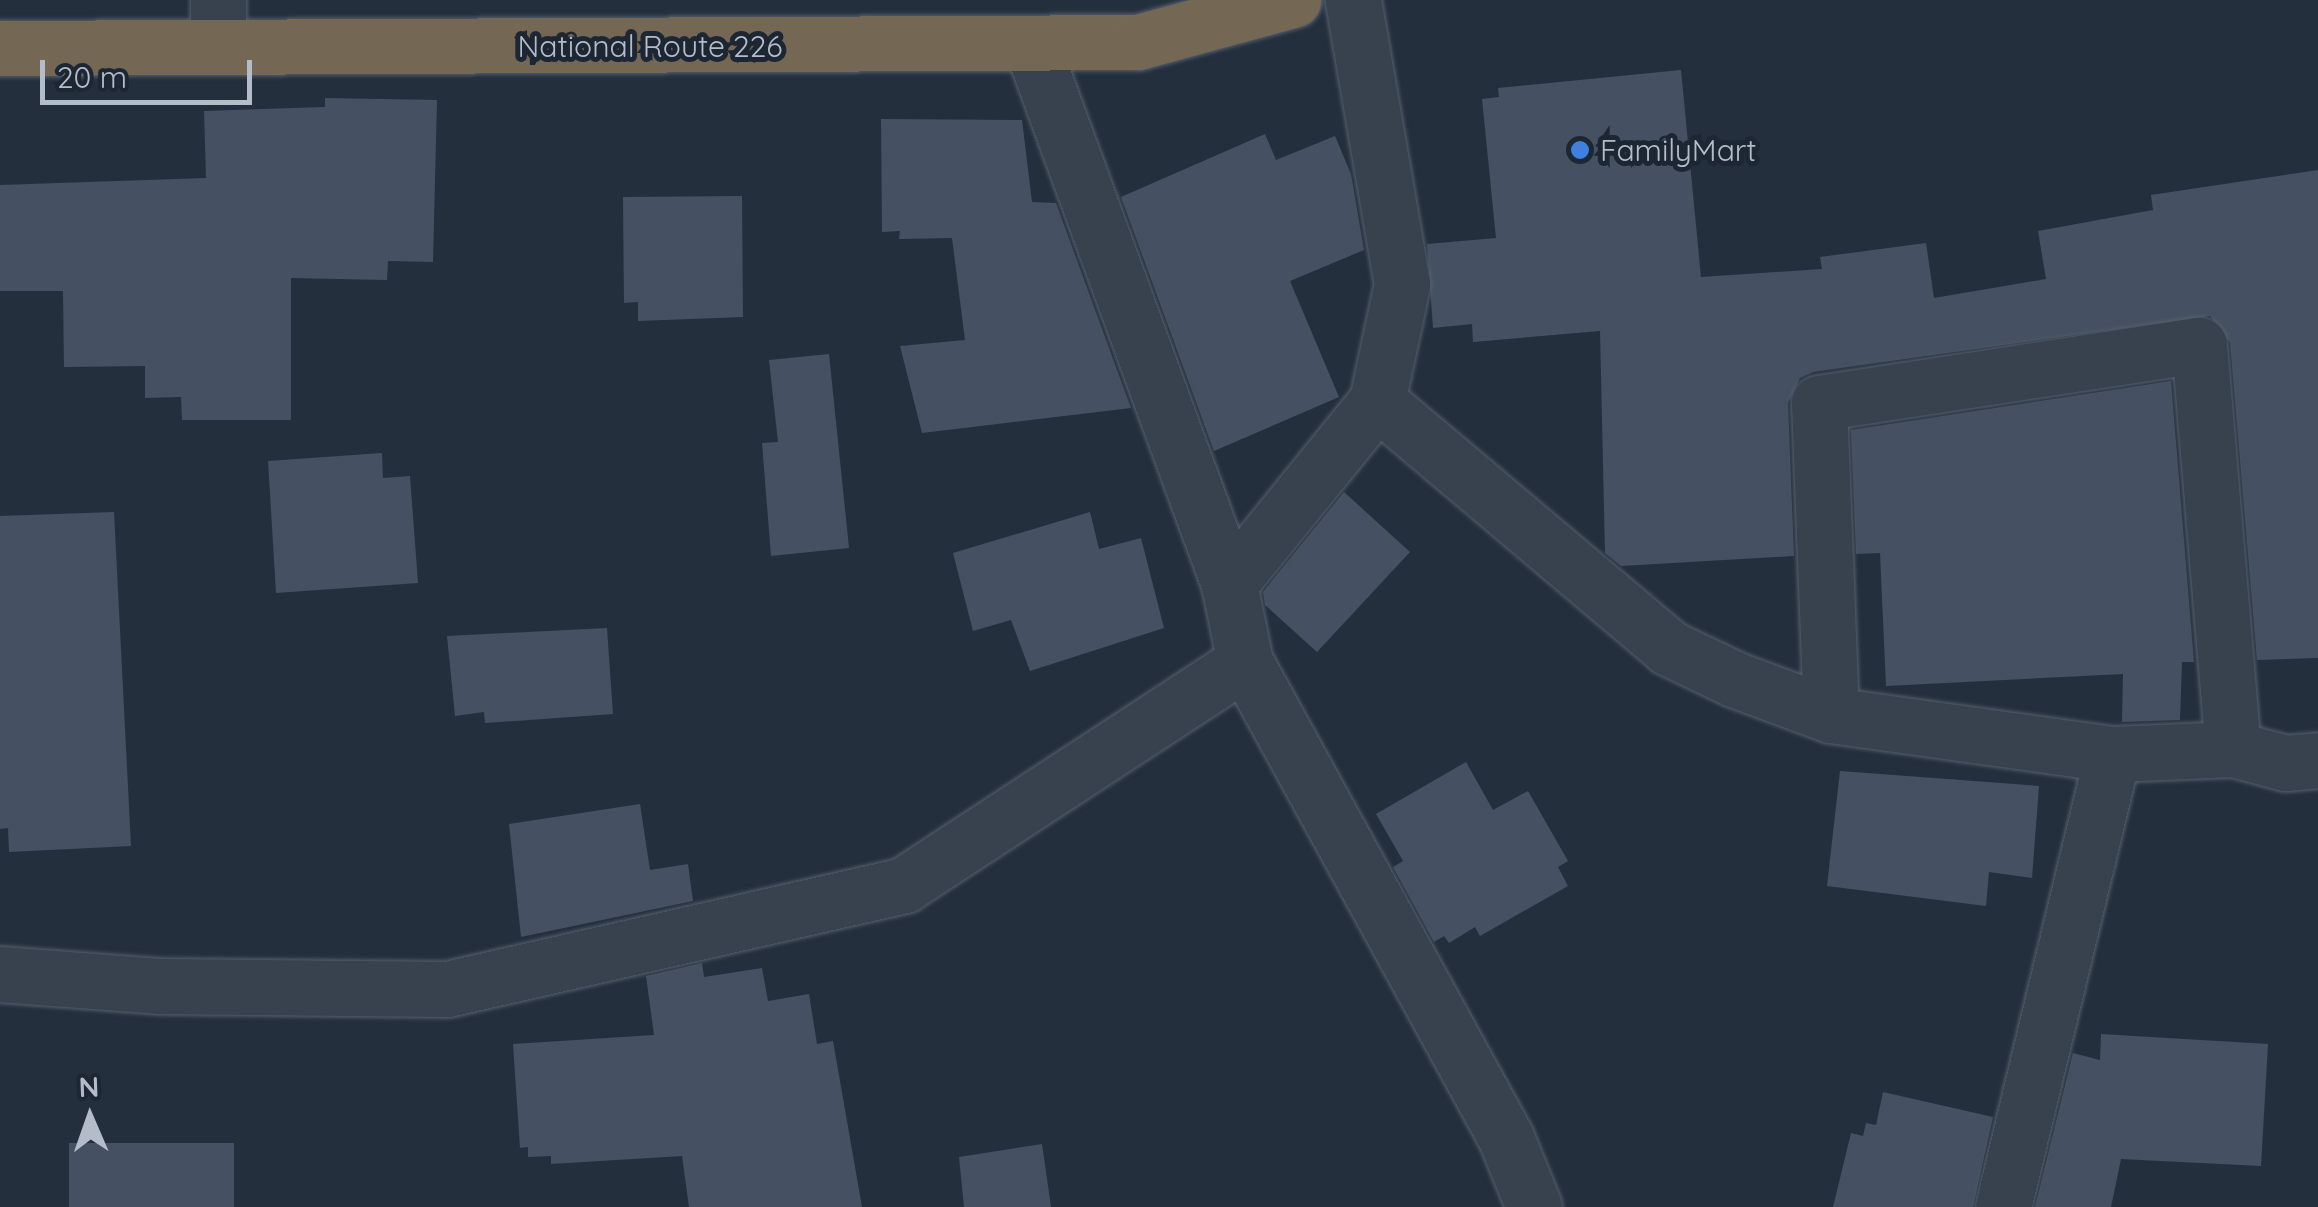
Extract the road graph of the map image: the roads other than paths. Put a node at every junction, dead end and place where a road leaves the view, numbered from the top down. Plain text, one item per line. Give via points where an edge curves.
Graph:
1 (1294, 0) edge
2 (1353, 0) edge
3 (218, 24) edge
4 (1032, 46) junction
5 (0, 48) edge
6 (1377, 401) junction
7 (1229, 584) junction
8 (1245, 662) junction
9 (1831, 715) junction
10 (2234, 750) junction
11 (2113, 754) junction
12 (2318, 760) edge
13 (0, 974) edge
14 (1534, 1207) edge
15 (2002, 1207) edge

1 - 4 highway, National Route 226 via 1138,42
2 - 6 street via 1402,284
3 - 4 highway, National Route 226
3 - 5 highway, National Route 226
4 - 7 street
6 - 7 street
6 - 9 street via 1669,648
7 - 8 street
8 - 13 street via 904,884 446,989 159,986
8 - 14 street via 1506,1138
9 - 10 street via 1820,403 2199,345
9 - 11 street
10 - 11 street
10 - 12 street via 2286,763
11 - 15 street

